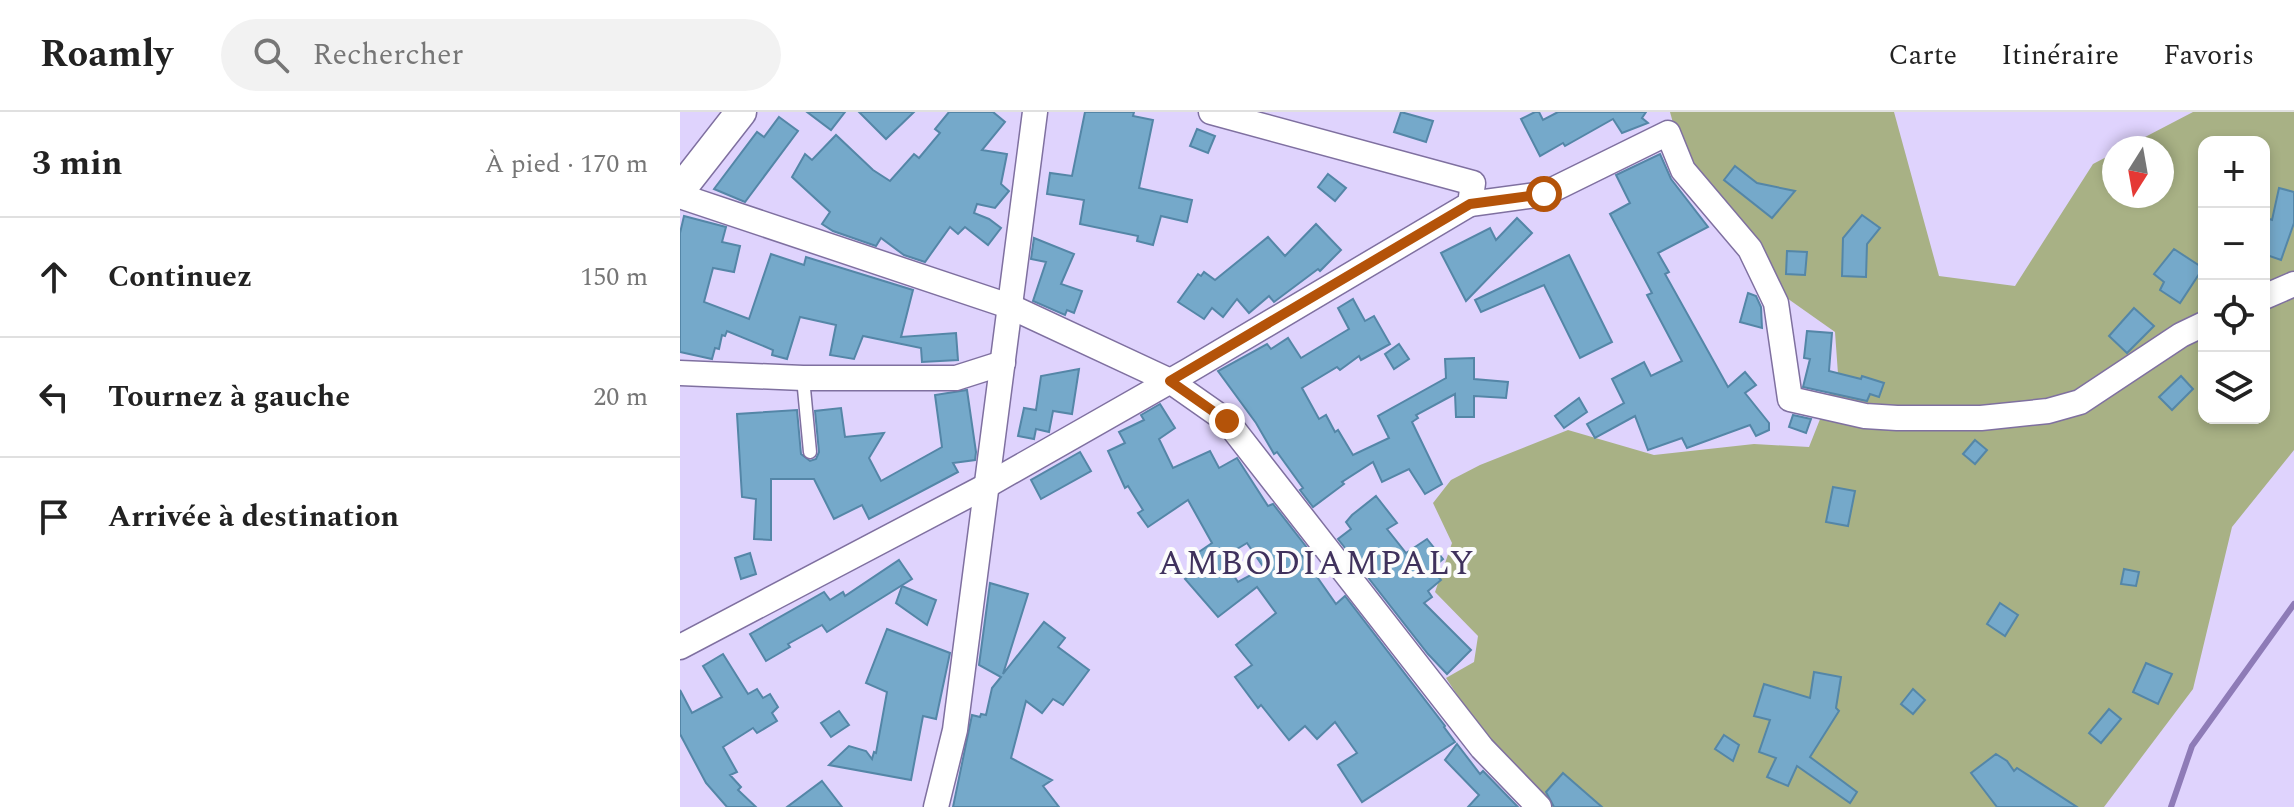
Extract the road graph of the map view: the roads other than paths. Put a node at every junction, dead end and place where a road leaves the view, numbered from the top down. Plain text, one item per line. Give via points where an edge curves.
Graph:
1 (741, 112) edge
2 (1035, 112) edge
3 (1211, 112) edge
4 (680, 193) edge
5 (1470, 204) junction
6 (2294, 284) edge
7 (2270, 294) edge
8 (1009, 306) junction
9 (2198, 327) edge
10 (1003, 363) junction
11 (680, 373) edge
12 (803, 378) junction
13 (1170, 381) junction
14 (810, 452) dead end
15 (986, 486) junction
16 (680, 647) edge
17 (936, 807) edge
18 (1539, 807) edge

1 - 4 street
2 - 8 street
3 - 5 street via 1473,183
4 - 8 street
5 - 9 street via 1544,194 1668,133 1683,170 1750,249 1776,303 1790,399 1865,416 1981,418 2048,411 2080,402
5 - 13 street
6 - 7 street
8 - 10 street
8 - 13 street
10 - 12 street via 956,378
10 - 15 street
11 - 12 street
12 - 14 lane
13 - 15 street
13 - 18 street via 1227,421 1482,748
15 - 16 street
15 - 17 street via 955,730

